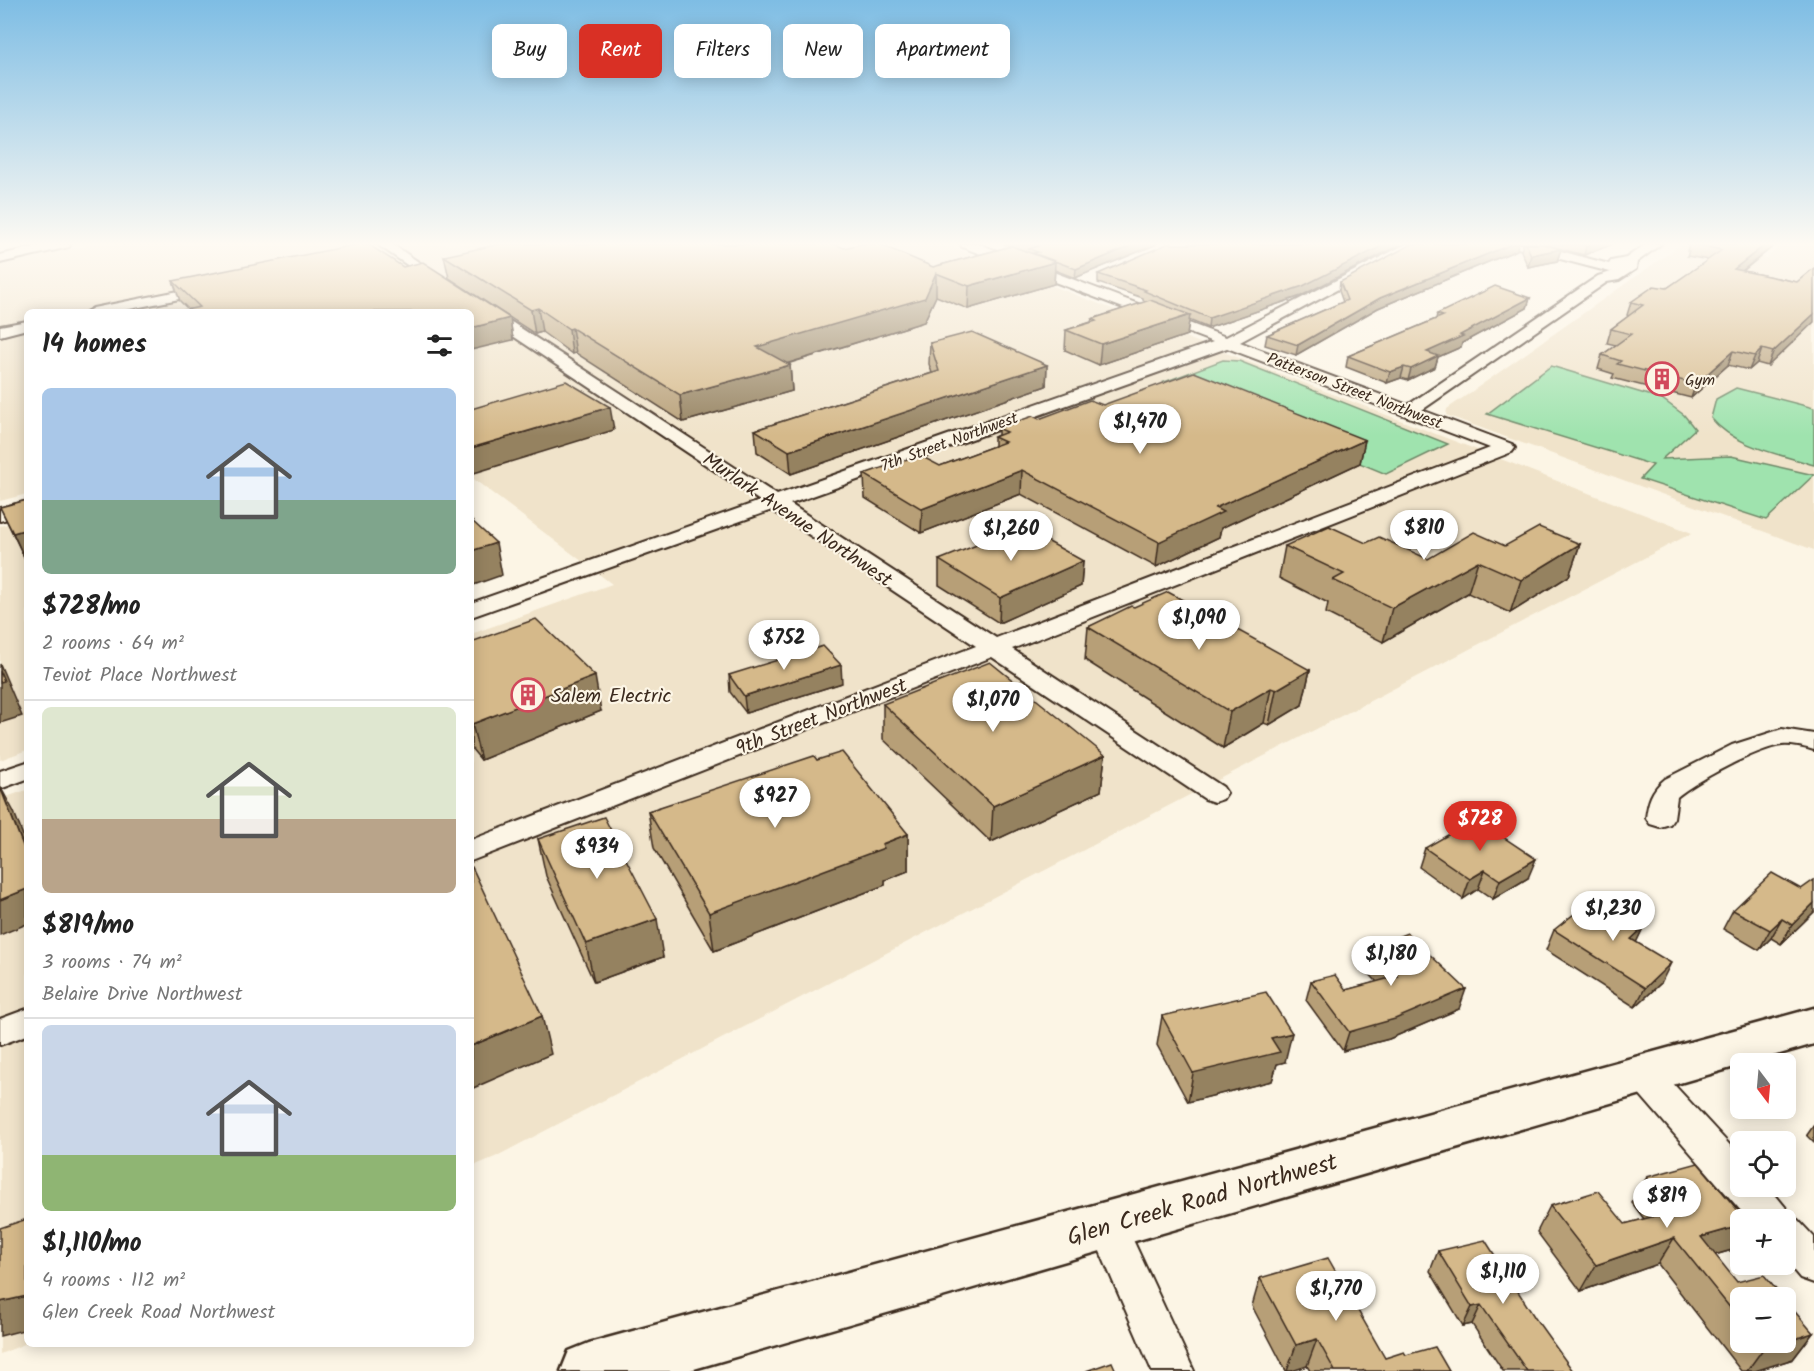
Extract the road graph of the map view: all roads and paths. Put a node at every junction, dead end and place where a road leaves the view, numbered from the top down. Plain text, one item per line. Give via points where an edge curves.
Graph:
1 (480, 308) edge
2 (1137, 308) edge
3 (1293, 308) edge
4 (1557, 308) edge
5 (24, 326) edge
6 (0, 331) edge
7 (1228, 342) junction
8 (1410, 411) junction
9 (1506, 448) joint
10 (776, 503) junction
11 (24, 509) edge
12 (0, 515) edge
13 (474, 609) edge
14 (994, 649) junction
15 (1814, 742) edge
16 (24, 771) edge
17 (0, 780) edge
18 (1214, 793) dead end
19 (1660, 818) dead end
20 (474, 849) edge
21 (24, 1023) edge
22 (1814, 1026) edge
23 (0, 1032) edge
24 (1642, 1073) junction
25 (1730, 1171) edge
26 (1753, 1197) edge
27 (1764, 1209) edge
28 (1108, 1226) junction
29 (1796, 1245) edge
30 (1814, 1265) edge
31 (589, 1371) edge
32 (1173, 1371) edge

1 - 10 street, Murlark Avenue Northwest
2 - 7 street, Patterson Street Northwest
3 - 7 street, 7th Street Northwest
4 - 8 street
5 - 6 street
7 - 8 street, Patterson Street Northwest
7 - 10 street, 7th Street Northwest
8 - 9 street, Patterson Street Northwest
9 - 14 street, 9th Street Northwest
10 - 13 street, 7th Street Northwest
10 - 14 street, Murlark Avenue Northwest
11 - 12 street
14 - 18 street, Murlark Avenue Northwest
14 - 20 street, 9th Street Northwest
15 - 19 street via 1781,737 1764,741 1689,777 1667,790
16 - 17 street
21 - 23 street
22 - 24 main road, Glen Creek Road Northwest
24 - 25 street
24 - 28 main road, Glen Creek Road Northwest
26 - 27 street
28 - 31 main road, Glen Creek Road Northwest
28 - 32 street
29 - 30 street

